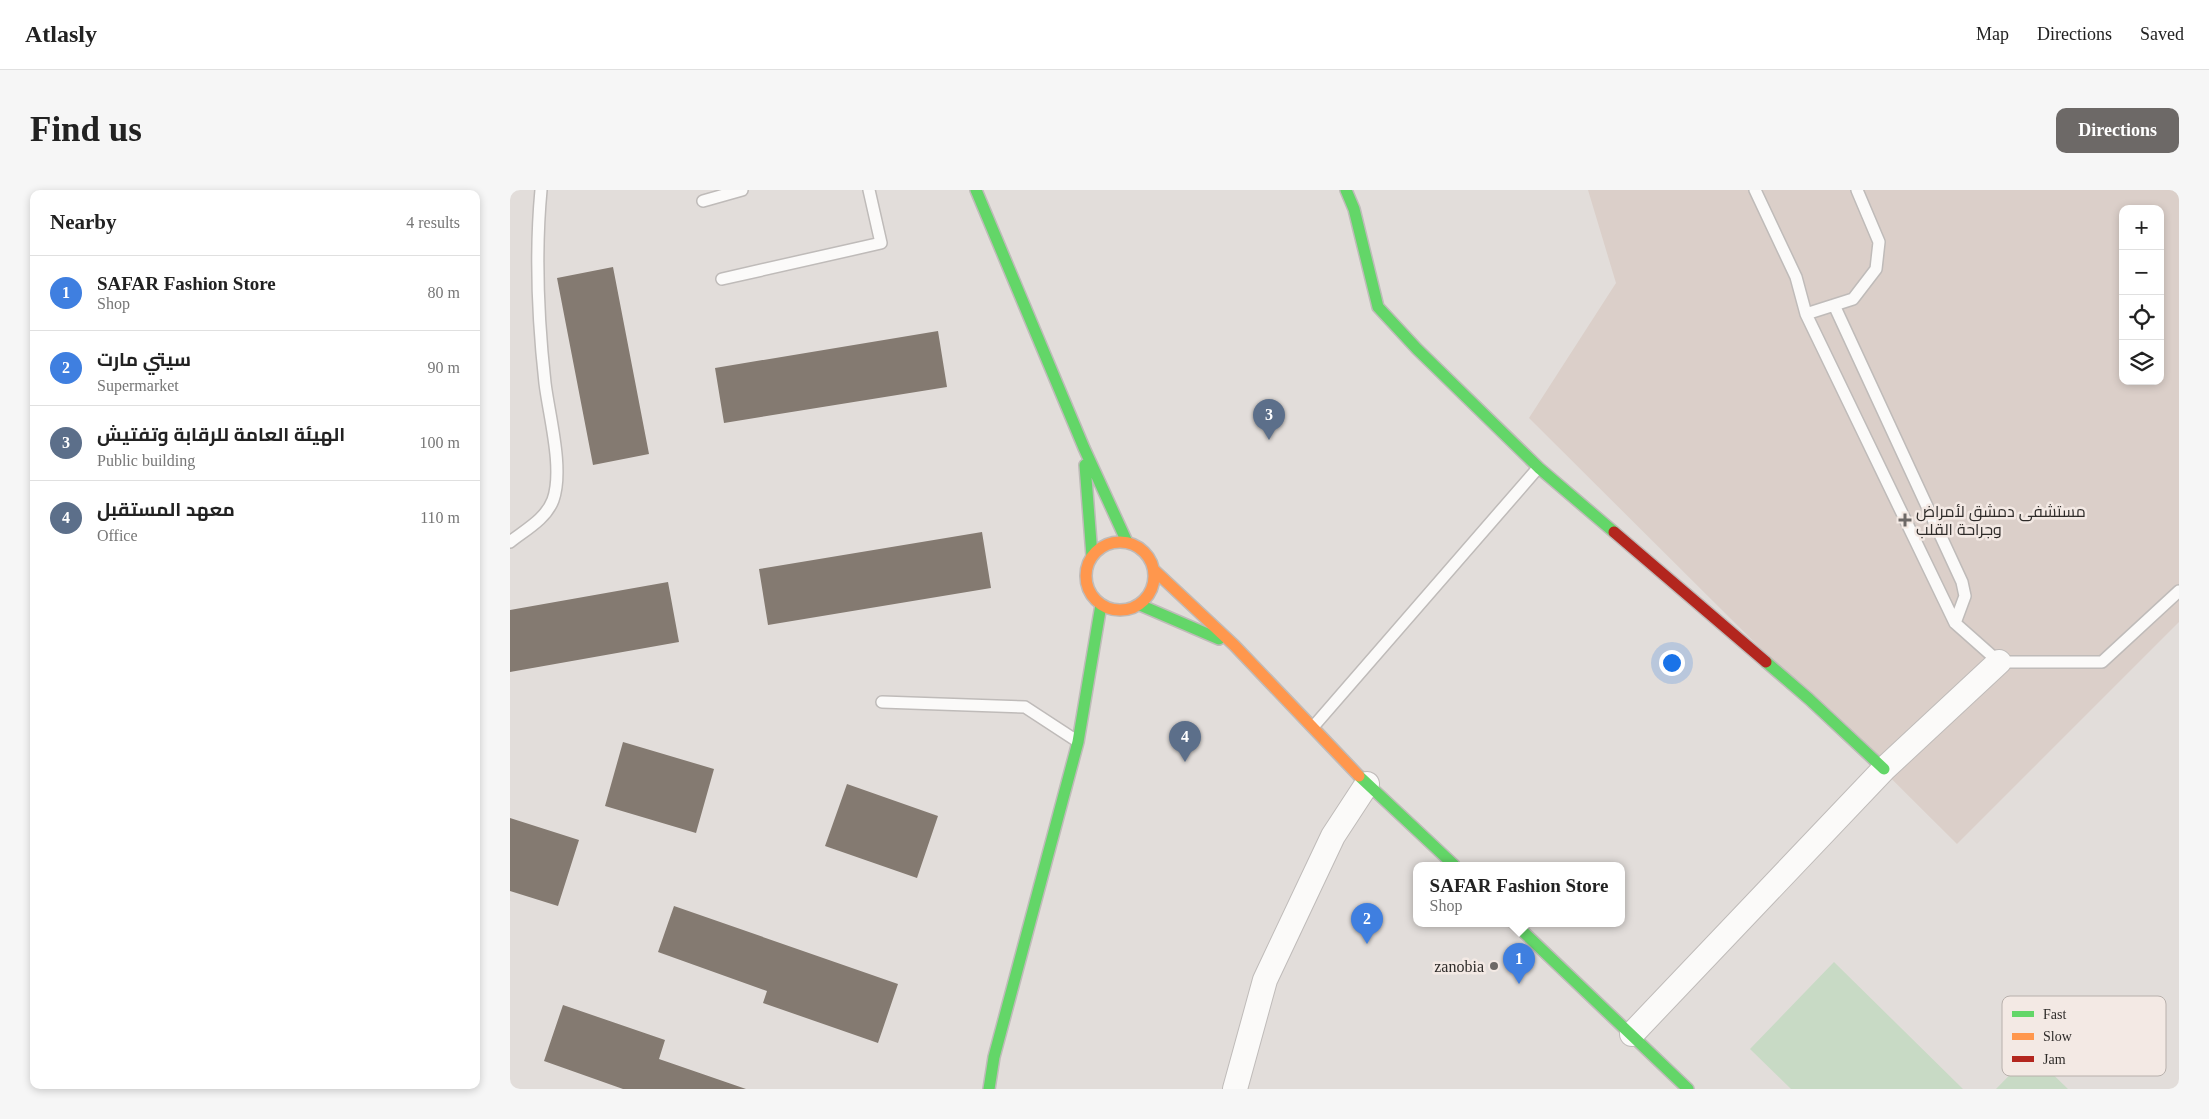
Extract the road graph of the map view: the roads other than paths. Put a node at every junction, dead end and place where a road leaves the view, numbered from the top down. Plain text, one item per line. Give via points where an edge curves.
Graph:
1 (541, 190) edge
2 (742, 190) edge
3 (869, 190) edge
4 (976, 190) edge
5 (1346, 190) edge
6 (1755, 190) edge
7 (1856, 190) edge
8 (703, 201) dead end
9 (722, 279) dead end
10 (1834, 305) junction
11 (1806, 314) junction
12 (1084, 448) junction
13 (1539, 468) junction
14 (510, 542) edge
15 (1127, 542) junction
16 (1092, 556) junction
17 (1154, 570) junction
18 (2179, 591) edge
19 (1101, 605) junction
20 (1140, 605) junction
21 (1955, 623) junction
22 (1234, 646) junction
23 (1998, 662) junction
24 (882, 702) dead end
25 (1313, 727) junction
26 (1078, 742) junction
27 (1884, 769) junction
28 (1368, 784) junction
29 (1451, 862) edge
30 (1518, 927) edge
31 (1632, 1034) junction
32 (994, 1057) junction
33 (982, 1089) edge
34 (989, 1089) edge
35 (1235, 1089) edge
36 (1688, 1089) edge

1 - 14 lane via 539,299 557,486 544,515
2 - 8 lane
3 - 9 lane via 881,243
4 - 12 street
5 - 13 street via 1354,209 1378,307
6 - 11 lane via 1796,277
7 - 10 lane via 1879,242 1876,269 1853,299
10 - 11 lane
10 - 21 lane via 1962,582 1965,596
11 - 21 lane
12 - 15 street
12 - 16 street
13 - 25 lane
13 - 27 street via 1808,699
15 - 16 street via 1114,542
15 - 17 street via 1140,547
16 - 19 street via 1086,569 1086,583
17 - 20 street via 1154,583
17 - 22 street
18 - 23 lane via 2102,662
19 - 20 street via 1114,610
19 - 26 street
20 - 22 street
21 - 23 lane
22 - 25 street
23 - 27 street
24 - 26 lane via 1024,707
25 - 28 street
26 - 32 street
27 - 31 street
28 - 29 street
28 - 35 street via 1333,836 1265,980
30 - 31 street
31 - 36 street
32 - 33 street
32 - 34 street

